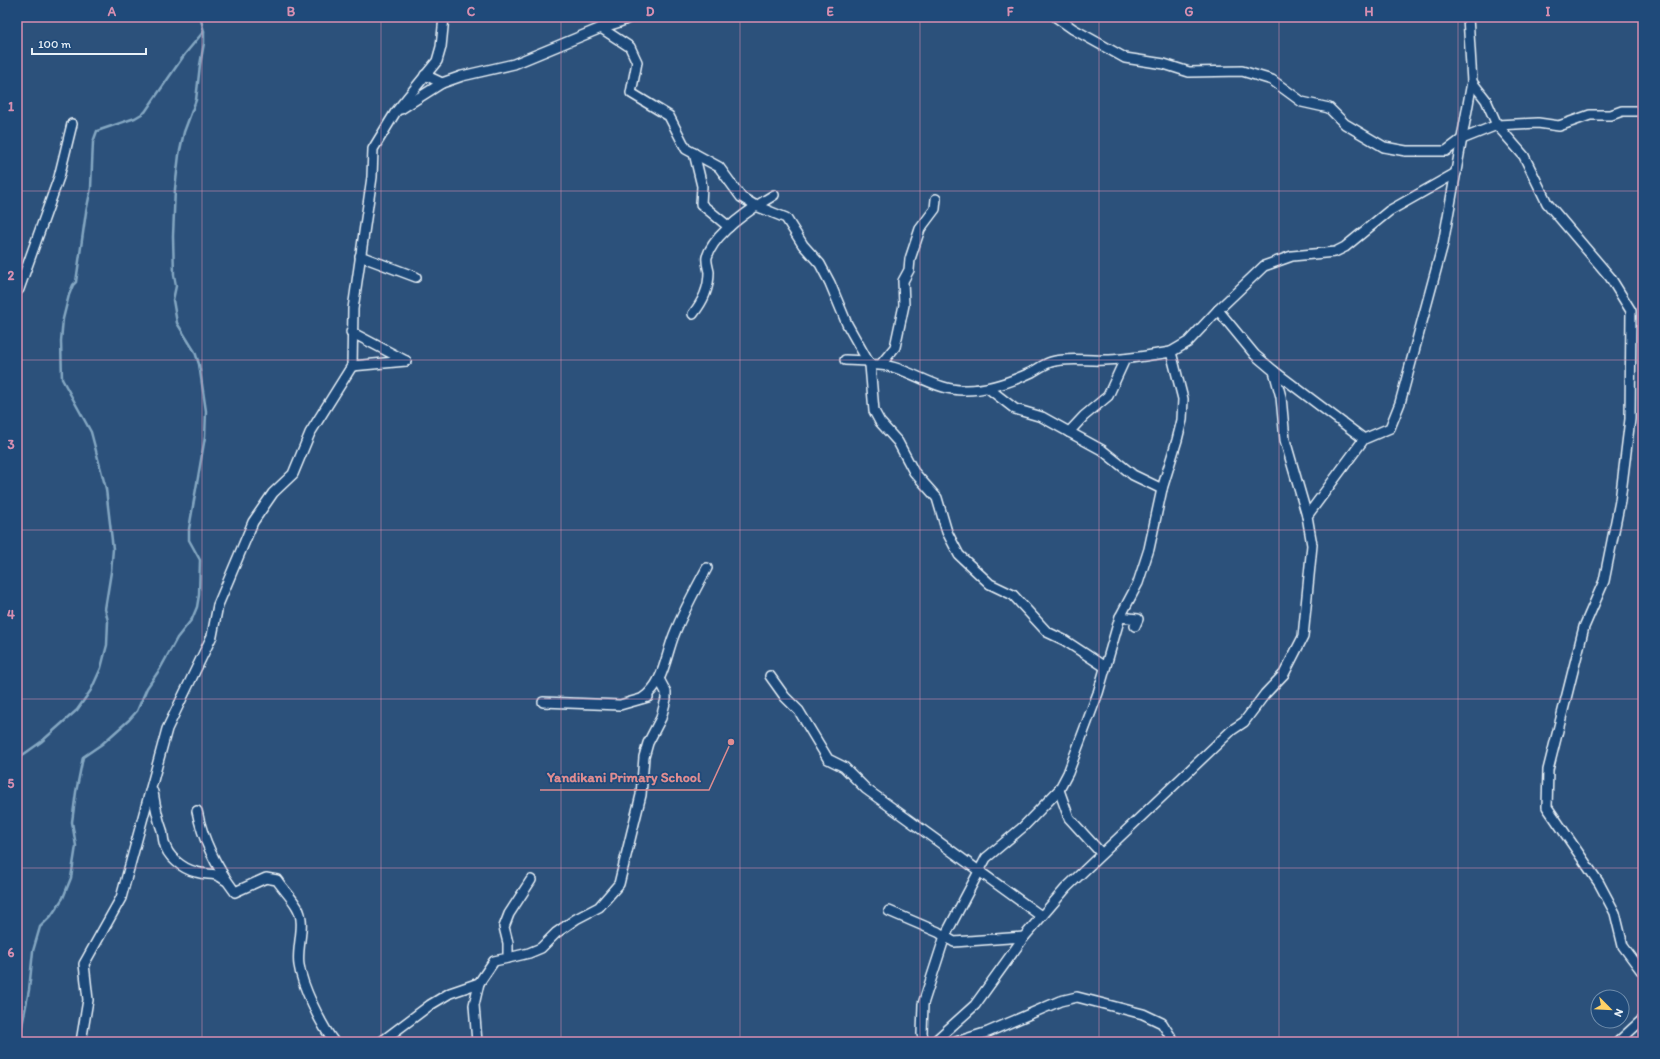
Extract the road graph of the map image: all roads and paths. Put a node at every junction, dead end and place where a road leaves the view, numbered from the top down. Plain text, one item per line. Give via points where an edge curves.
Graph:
1 (444, 17) edge
2 (630, 17) edge
3 (1056, 17) edge
4 (1468, 17) edge
5 (618, 20) edge
6 (601, 28) junction
7 (426, 75) junction
8 (1472, 82) junction
9 (442, 83) junction
10 (1643, 111) edge
11 (395, 113) junction
12 (72, 124) dead end
13 (1497, 125) junction
14 (1462, 139) junction
15 (694, 153) junction
16 (1456, 173) junction
17 (774, 195) dead end
18 (936, 199) dead end
19 (756, 206) junction
20 (730, 227) junction
21 (360, 256) junction
22 (416, 277) dead end
23 (17, 290) edge
24 (1218, 310) junction
25 (693, 314) dead end
26 (351, 332) junction
27 (1171, 352) junction
28 (1125, 359) junction
29 (845, 360) dead end
30 (869, 363) junction
31 (882, 363) junction
32 (352, 366) junction
33 (1274, 371) junction
34 (988, 388) junction
35 (1069, 432) junction
36 (1364, 439) junction
37 (1162, 489) junction
38 (1307, 516) junction
39 (707, 568) dead end
40 (1120, 617) junction
41 (1135, 626) dead end
42 (1105, 667) junction
43 (770, 676) dead end
44 (659, 679) junction
45 (666, 692) junction
46 (644, 698) junction
47 (543, 702) dead end
48 (152, 786) junction
49 (1059, 790) junction
50 (197, 811) dead end
51 (1101, 853) junction
52 (978, 872) junction
53 (531, 880) dead end
54 (226, 881) junction
55 (889, 911) dead end
56 (1041, 916) junction
57 (945, 936) junction
58 (1024, 937) junction
59 (508, 958) junction
60 (1643, 972) edge
61 (479, 983) junction
62 (1643, 1019) edge
63 (81, 1042) edge
64 (334, 1042) edge
65 (381, 1042) edge
66 (477, 1042) edge
67 (925, 1042) edge
68 (934, 1042) edge
69 (956, 1042) edge
70 (1174, 1042) edge
71 (1618, 1042) edge

1 - 7 street via 437,61
2 - 5 street via 624,21
3 - 14 street via 1125,58 1164,64 1189,72 1242,71 1272,80 1302,102 1329,108 1345,124 1384,147 1406,151 1446,151
4 - 8 street
5 - 6 street
6 - 9 street via 514,64
6 - 15 street via 630,48 637,62 630,93 669,116 686,149
7 - 9 street
7 - 11 street
8 - 13 street via 1486,100
8 - 14 street
9 - 11 street
10 - 13 street via 1590,116 1559,126 1538,123
11 - 21 street via 373,149 372,177
12 - 23 street via 59,177
13 - 14 street
13 - 60 street via 1524,156 1547,203 1610,277 1632,311 1630,419 1620,501 1604,581 1584,627 1548,770 1547,807 1599,883 1615,913 1623,946
14 - 16 street
15 - 19 street via 719,167 741,197
15 - 20 street via 702,186 702,204
16 - 24 street via 1389,211 1345,247 1335,252 1292,256 1264,266
16 - 36 street via 1443,244 1400,403 1390,428
17 - 19 street
18 - 31 street via 935,209 920,229 909,270 903,281 904,305 895,347
19 - 20 street via 738,217
19 - 30 street via 786,218 803,245 820,264 847,324
20 - 25 street via 714,243 707,258 707,291
21 - 22 street
21 - 26 street
24 - 27 street via 1188,342
24 - 33 street via 1255,355
26 - 32 street
26 - 32 street via 406,361
27 - 28 street
27 - 37 street via 1183,399 1182,420
28 - 34 street via 1065,359 1050,362 1012,381
28 - 35 street via 1108,396
29 - 30 street
30 - 31 street
30 - 42 street via 874,411 898,442 914,472 937,498 947,532 959,555 990,584 1013,596 1047,632
31 - 34 street via 940,386 964,391
32 - 48 street via 310,433 293,474 273,493 253,522 218,605 212,636 168,728
33 - 36 street
33 - 38 street via 1281,397 1286,440
34 - 35 street via 1015,409 1042,417
35 - 37 street via 1102,450 1133,475
36 - 38 street
37 - 40 street via 1138,583
38 - 51 street via 1312,545 1303,637 1284,674 1244,722 1232,730
39 - 44 street via 686,606
40 - 41 street via 1138,619
40 - 42 street
42 - 49 street via 1098,693 1068,773
43 - 52 street via 799,711 828,759 844,766 866,789
44 - 45 street
44 - 46 street via 653,691
45 - 46 street
45 - 59 street via 661,718 646,750 641,795 619,884 599,907 556,933 541,948
46 - 47 street via 620,705
48 - 54 street via 156,817 169,853 181,866 197,873 216,874
48 - 63 street via 121,898 84,964 88,1000
49 - 51 street via 1069,818
49 - 52 street via 1023,827 986,858
50 - 54 street via 201,830
51 - 56 street
52 - 56 street
52 - 57 street
53 - 59 street via 504,926
54 - 64 street via 235,892 266,878 277,880 298,907 299,964 321,1023
55 - 57 street
56 - 58 street
57 - 58 street via 954,942
57 - 67 street via 923,1004 922,1034
58 - 68 street via 975,1005
59 - 61 street via 494,961
61 - 65 street via 450,993 430,1005
61 - 66 street via 474,1005
62 - 71 street
69 - 70 street via 988,1032 1060,1001 1077,997 1143,1014 1162,1022

